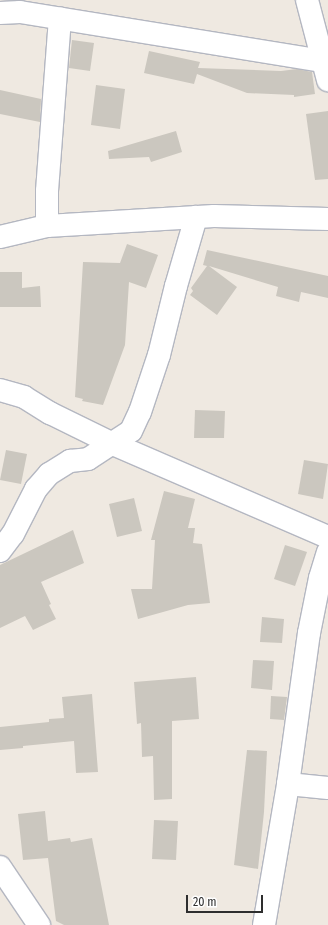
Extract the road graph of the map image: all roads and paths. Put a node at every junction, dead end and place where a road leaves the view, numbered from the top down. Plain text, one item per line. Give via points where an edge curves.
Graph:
1 (13, 8) edge
2 (315, 8) edge
3 (60, 18) junction
4 (325, 70) edge
5 (196, 218) junction
6 (328, 219) edge
7 (47, 226) junction
8 (0, 237) edge
9 (0, 390) edge
10 (113, 444) junction
11 (328, 537) edge
12 (0, 551) edge
13 (328, 552) edge
14 (324, 578) edge
15 (288, 784) junction
16 (328, 788) edge
17 (0, 867) edge
18 (39, 925) edge
19 (264, 925) edge

1 - 3 street
2 - 4 street
3 - 4 street
3 - 7 street via 47,191
5 - 6 street via 214,216
5 - 7 street
5 - 10 street via 159,355 140,412 131,431
7 - 8 street
9 - 10 street via 24,397 50,413
10 - 11 street
10 - 12 street via 88,459 70,461 49,474 36,489 13,534
13 - 14 street
14 - 15 street via 309,633
15 - 16 street
15 - 19 street
17 - 18 street

